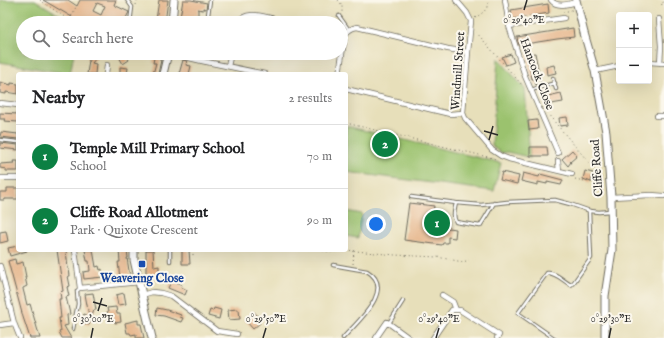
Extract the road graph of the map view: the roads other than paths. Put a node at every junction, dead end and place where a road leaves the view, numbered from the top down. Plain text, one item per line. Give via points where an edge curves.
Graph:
1 (127, 0) edge
2 (174, 0) edge
3 (210, 0) edge
4 (456, 0) edge
5 (505, 0) edge
6 (551, 0) edge
7 (577, 4) edge
8 (131, 16) edge
9 (173, 16) edge
10 (209, 16) edge
11 (245, 16) edge
12 (258, 16) edge
13 (564, 18) road end
14 (660, 19) dead end
15 (509, 26) junction
16 (349, 30) edge
17 (468, 52) junction
18 (166, 60) edge
19 (196, 60) edge
20 (229, 60) edge
21 (342, 60) edge
22 (202, 61) joint
23 (652, 62) edge
24 (662, 63) edge
25 (107, 66) dead end
26 (228, 66) junction
27 (616, 67) edge
28 (595, 71) junction
29 (106, 72) edge
30 (163, 72) edge
31 (256, 72) edge
32 (340, 72) edge
33 (552, 78) dead end
34 (555, 83) junction
35 (556, 89) dead end
36 (348, 90) edge
37 (531, 90) junction
38 (0, 103) edge
39 (16, 105) edge
40 (463, 113) junction
41 (657, 116) dead end
42 (664, 116) edge
43 (0, 140) edge
44 (16, 142) edge
45 (558, 153) dead end
46 (558, 161) dead end
47 (559, 171) junction
48 (572, 174) road end
49 (0, 178) edge
50 (16, 178) edge
51 (664, 196) edge
52 (411, 197) dead end
53 (611, 197) junction
54 (456, 203) junction
55 (494, 203) junction
56 (589, 211) junction
57 (611, 211) junction
58 (75, 252) edge
59 (134, 252) edge
60 (170, 252) edge
61 (170, 261) dead end
62 (333, 264) dead end
63 (0, 266) edge
64 (139, 282) junction
65 (80, 288) junction
66 (442, 294) dead end
67 (142, 295) junction
68 (403, 301) dead end
69 (456, 310) junction
70 (14, 323) junction
71 (389, 324) junction
72 (0, 326) edge
73 (73, 329) dead end
74 (237, 334) dead end
75 (20, 338) edge
76 (152, 338) edge
77 (343, 338) edge
78 (376, 338) edge
79 (409, 338) edge
80 (433, 338) edge
81 (497, 338) edge
82 (554, 338) edge
83 (606, 338) edge

1 - 8 lane via 132,6
2 - 9 street
3 - 10 lane
4 - 17 street, Windmill Street via 467,13 471,24
5 - 15 street, Hancock Close
6 - 7 street via 559,5
7 - 28 street, Cliffe Road
11 - 12 street
13 - 15 street
14 - 24 street
15 - 37 street, Hancock Close via 524,76
16 - 17 street via 356,27
17 - 40 street, Windmill Street
18 - 30 street
19 - 22 street
20 - 26 street
21 - 32 street
22 - 26 street
23 - 24 street
25 - 29 street
26 - 31 street
27 - 28 street
28 - 53 street, Cliffe Road via 606,132
33 - 34 lane
34 - 35 lane
34 - 37 lane
36 - 40 street via 450,114
37 - 45 street, Hancock Close
38 - 39 street
40 - 47 street, Windmill Street via 492,150 501,156
41 - 42 street
43 - 44 lane
46 - 47 street
47 - 48 street, Windmill Street
49 - 50 street
51 - 53 street
52 - 54 lane
53 - 57 street, Cliffe Road
54 - 55 lane
54 - 55 lane via 456,222 480,226
55 - 56 lane via 555,200
56 - 57 lane
56 - 82 lane via 589,261 572,284 549,272 546,274 518,313
57 - 83 street, Cliffe Road via 612,250 605,296
58 - 65 street
59 - 64 street
60 - 61 lane
62 - 77 lane via 370,272 378,284 374,302
63 - 70 street
64 - 65 street
64 - 67 street
65 - 73 lane via 77,291 78,304
66 - 69 street via 453,302
67 - 74 street via 156,292 171,296 217,331
67 - 76 street
68 - 71 lane
69 - 80 street via 452,310
69 - 81 street via 460,310 499,335
70 - 72 street
70 - 75 street
71 - 78 street via 387,322
71 - 79 street

